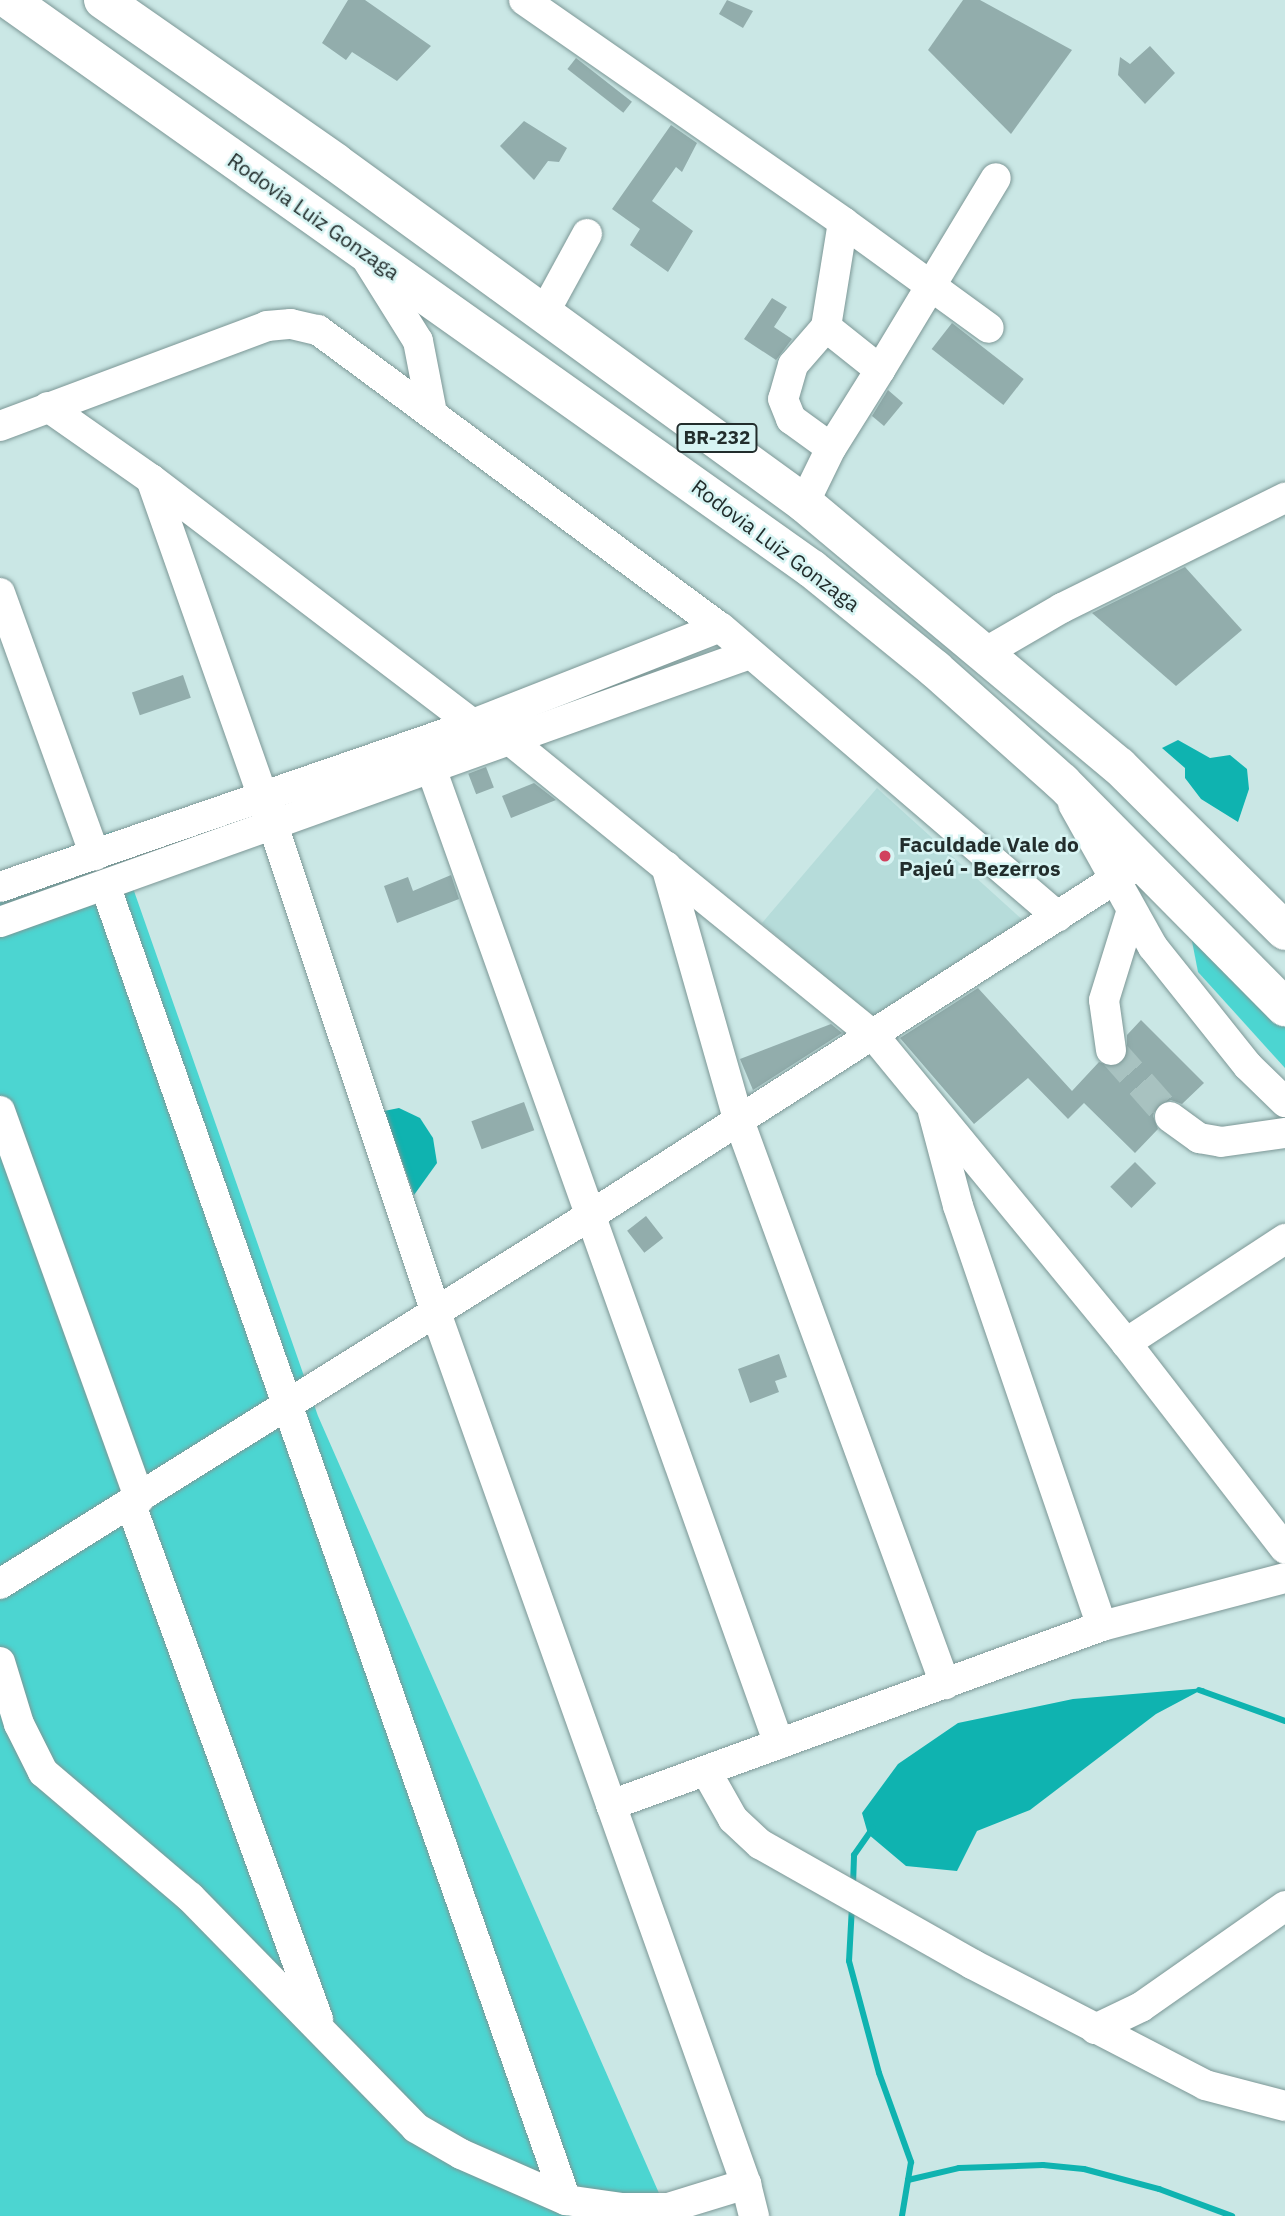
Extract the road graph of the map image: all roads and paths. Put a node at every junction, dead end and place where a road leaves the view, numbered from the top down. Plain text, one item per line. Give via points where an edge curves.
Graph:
1 (9, 0) edge
2 (103, 0) edge
3 (524, 0) edge
4 (996, 178) dead end
5 (843, 222) junction
6 (587, 234) dead end
7 (361, 250) junction
8 (932, 286) junction
9 (544, 313) junction
10 (826, 327) junction
11 (989, 328) dead end
12 (880, 370) junction
13 (48, 407) junction
14 (432, 413) junction
15 (0, 426) edge
16 (831, 448) junction
17 (151, 479) junction
18 (1285, 498) edge
19 (804, 503) junction
20 (0, 593) edge
21 (720, 627) junction
22 (986, 652) junction
23 (750, 654) junction
24 (473, 724) junction
25 (511, 741) junction
26 (431, 768) junction
27 (262, 796) junction
28 (273, 825) junction
29 (95, 855) junction
30 (666, 866) junction
31 (1128, 870) junction
32 (106, 884) junction
33 (0, 887) edge
34 (1131, 913) junction
35 (1058, 917) junction
36 (0, 922) edge
37 (1285, 931) edge
38 (1285, 1007) edge
39 (874, 1037) junction
40 (1111, 1050) tunnel mouth
41 (1285, 1102) edge
42 (931, 1105) junction
43 (0, 1111) edge
44 (1170, 1117) tunnel mouth
45 (738, 1118) junction
46 (1285, 1133) edge
47 (591, 1215) junction
48 (1285, 1239) edge
49 (435, 1310) junction
50 (1126, 1343) junction
51 (288, 1405) junction
52 (136, 1502) junction
53 (1285, 1549) edge
54 (1285, 1578) edge
55 (0, 1584) edge
56 (1102, 1626) junction
57 (0, 1662) edge
58 (944, 1684) junction
59 (779, 1744) junction
60 (706, 1771) junction
61 (611, 1805) junction
62 (1285, 1906) edge
63 (322, 2029) junction
64 (1096, 2029) junction
65 (1285, 2106) edge
66 (746, 2184) junction
67 (566, 2200) junction
68 (754, 2216) edge

1 - 7 highway, Rodovia Luiz Gonzaga / BR-232
2 - 9 highway, BR-232
3 - 5 street
4 - 8 street
5 - 8 street
5 - 10 street
6 - 9 street
7 - 14 street via 418,341
7 - 31 highway, Rodovia Luiz Gonzaga / BR-232 via 812,569 935,669 1062,782
8 - 11 street
8 - 12 street
9 - 19 highway, BR-232
10 - 12 street
10 - 16 street via 793,365 783,399 791,419
12 - 16 street
13 - 14 street via 267,326 291,324 318,330
13 - 15 street
13 - 17 street
14 - 21 street
16 - 19 street
17 - 24 street
17 - 27 street
18 - 22 street via 1062,608
19 - 22 highway, BR-232
20 - 29 street
21 - 23 street
21 - 24 street
22 - 37 highway, BR-232 via 1119,766
23 - 25 street
23 - 35 street
24 - 25 street
24 - 27 street
25 - 26 street
25 - 30 street
26 - 28 street
26 - 47 street
27 - 28 street
27 - 29 street
28 - 32 street
28 - 49 street
29 - 33 street
30 - 39 street
30 - 45 street
31 - 34 street
31 - 35 street
31 - 38 highway, Rodovia Luiz Gonzaga / BR-232
32 - 36 street
32 - 51 street
34 - 40 street via 1104,1000
34 - 41 street via 1248,1066
35 - 39 street
39 - 42 street
39 - 45 street
42 - 50 street
42 - 56 street via 958,1206
43 - 52 street
44 - 46 street via 1199,1138 1221,1142
45 - 47 street
45 - 58 street
47 - 49 street
47 - 59 street
48 - 50 street
49 - 51 street
49 - 61 street
50 - 53 street
51 - 52 street
51 - 67 street
52 - 55 street
52 - 63 street
54 - 56 street
56 - 58 street
57 - 63 street via 19,1724 43,1772 190,1897
58 - 59 street
59 - 60 street
60 - 61 street
60 - 64 street via 733,1819 760,1844
61 - 66 street
62 - 64 street via 1141,2007
63 - 67 street via 416,2128 461,2154
64 - 65 street via 1205,2085
66 - 67 street via 668,2208 622,2208
66 - 68 street

